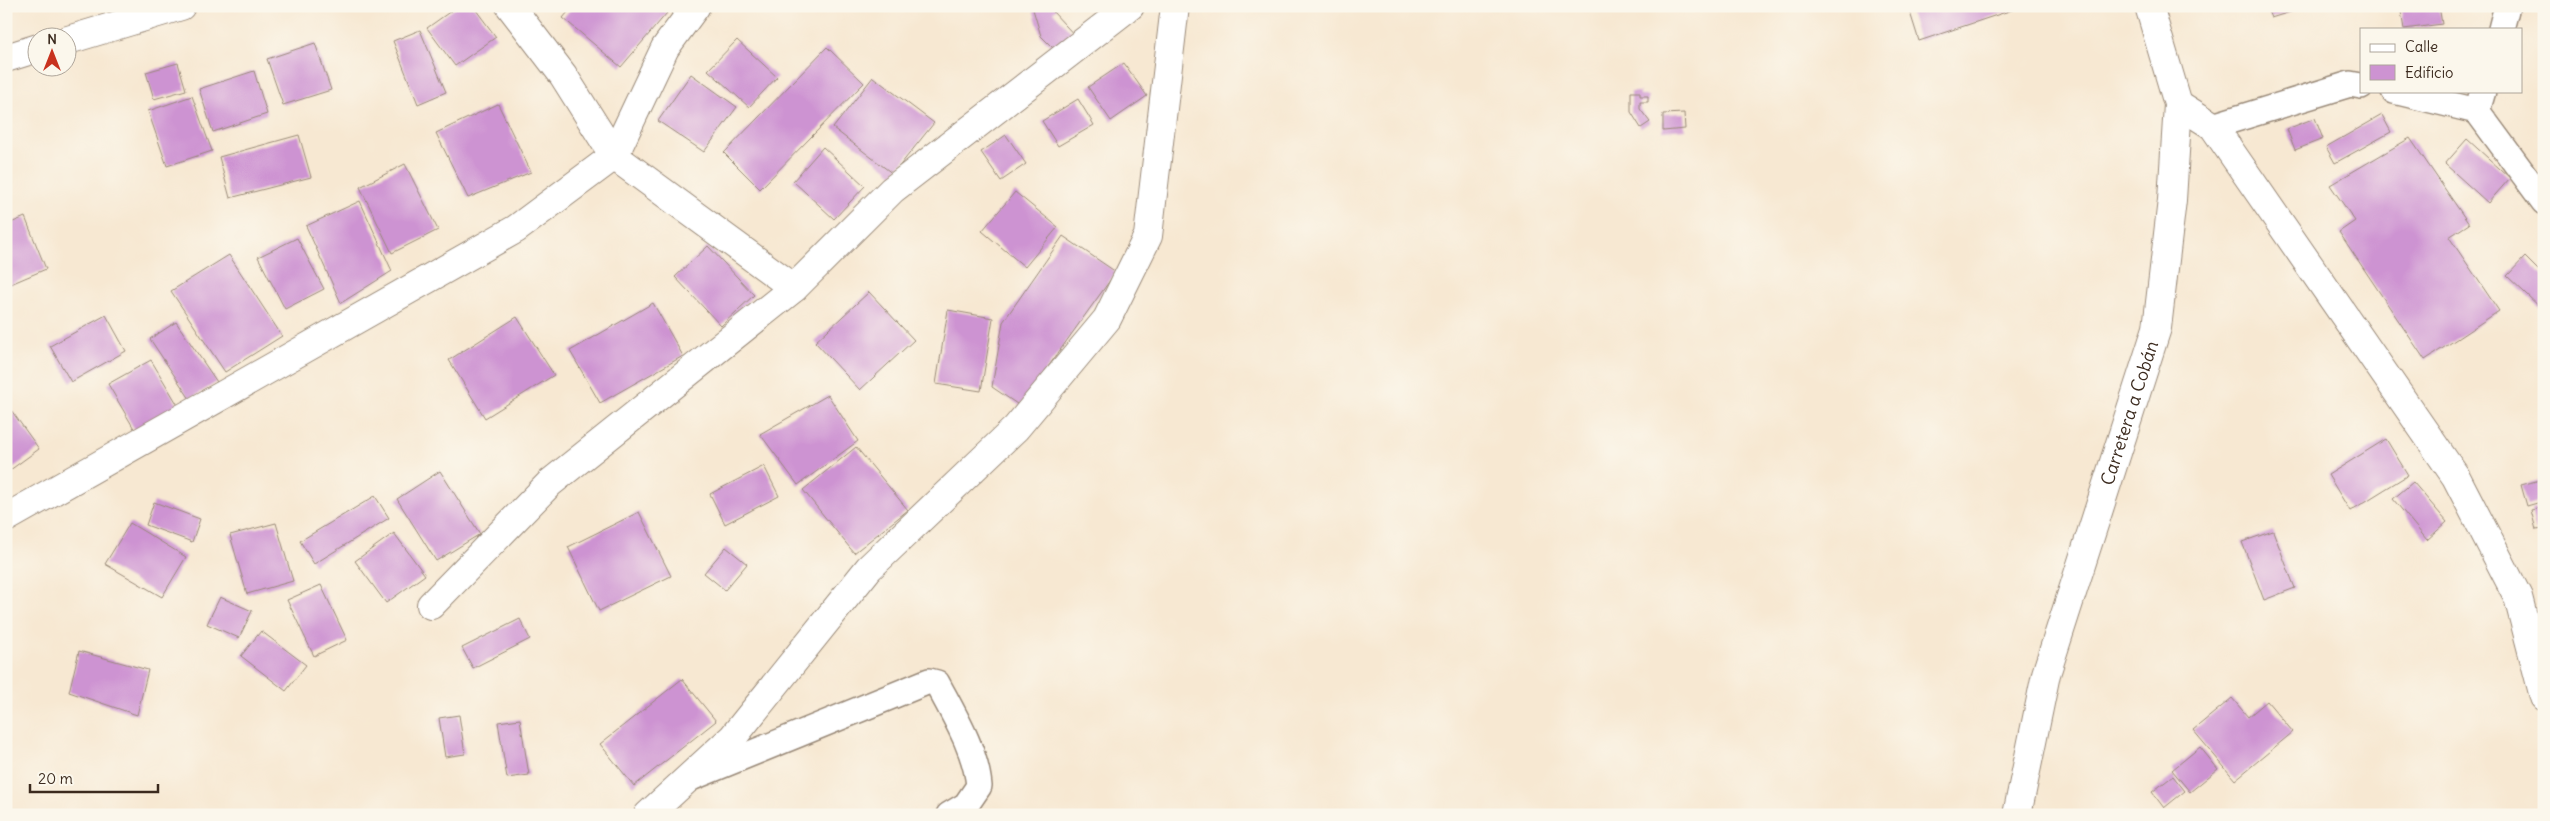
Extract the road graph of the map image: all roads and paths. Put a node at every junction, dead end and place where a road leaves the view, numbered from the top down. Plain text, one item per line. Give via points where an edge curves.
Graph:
1 (182, 6) edge
2 (510, 6) edge
3 (696, 6) edge
4 (1130, 6) edge
5 (1175, 6) edge
6 (2149, 6) edge
7 (2507, 6) edge
8 (2501, 28) edge
9 (78, 37) edge
10 (28, 51) edge
11 (6, 58) edge
12 (2360, 86) edge
13 (2403, 92) edge
14 (2480, 101) edge
15 (2178, 104) junction
16 (2213, 126) junction
17 (614, 156) junction
18 (2544, 202) edge
19 (794, 288) junction
20 (6, 518) edge
21 (431, 605) dead end
22 (2544, 696) edge
23 (687, 779) junction
24 (648, 815) edge
25 (949, 815) edge
26 (2017, 815) edge

1 - 9 street
2 - 17 street via 563,76
3 - 17 street via 665,48
4 - 19 street via 892,190
5 - 23 street via 1148,236 1107,319 1016,428 869,568 733,737
6 - 15 street, Carretera a Cobán
7 - 8 lane
10 - 11 street
12 - 16 lane via 2350,84
13 - 14 lane
14 - 18 lane
15 - 16 street
15 - 26 street, Carretera a Cobán via 2172,200 2156,328 2046,674
16 - 22 street via 2456,477 2518,597
17 - 19 street
17 - 20 street via 516,228
19 - 21 street via 550,483
23 - 24 street
23 - 25 lane via 929,681 937,684 978,773 979,786 966,806

